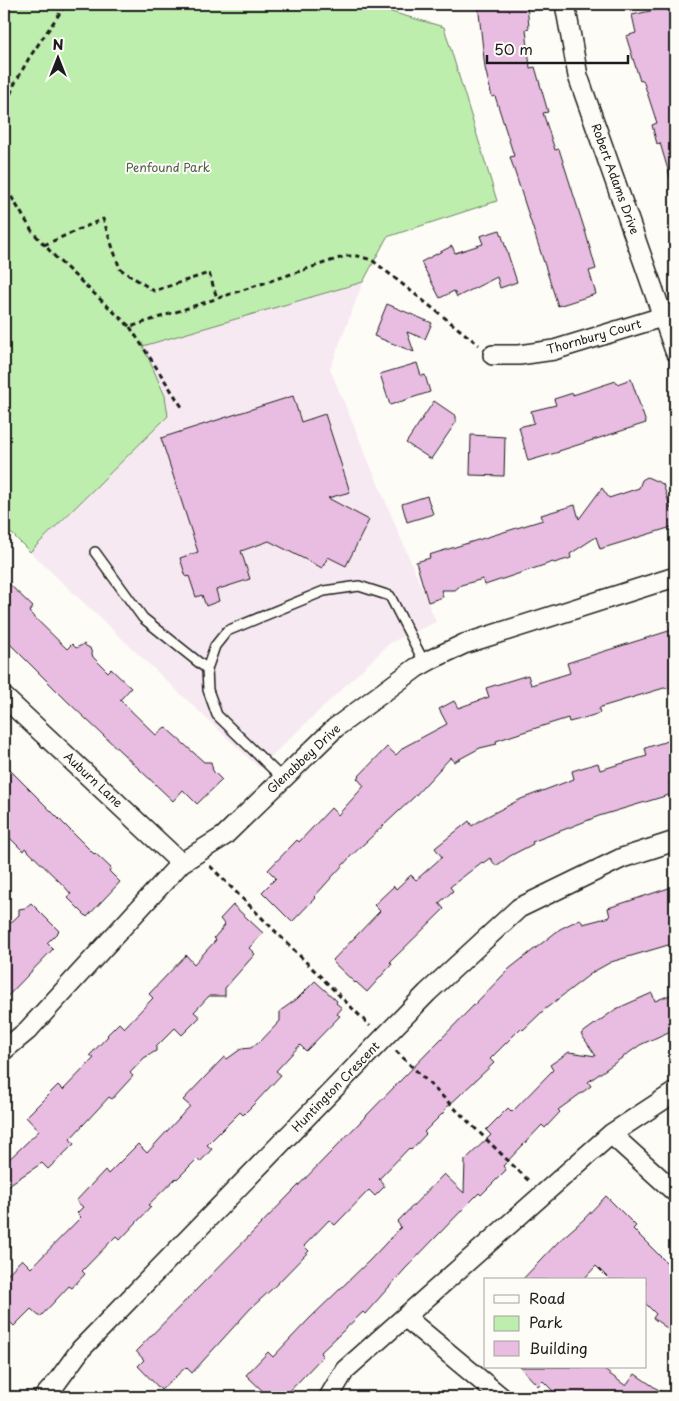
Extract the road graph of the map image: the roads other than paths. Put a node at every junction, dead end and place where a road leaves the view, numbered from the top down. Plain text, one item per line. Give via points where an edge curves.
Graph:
1 (565, 4) edge
2 (670, 315) edge
3 (675, 351) edge
4 (493, 355) road end
5 (95, 552) dead end
6 (675, 577) edge
7 (425, 664) junction
8 (207, 669) junction
9 (4, 697) edge
10 (283, 779) junction
11 (675, 841) edge
12 (181, 862) junction
13 (4, 1050) edge
14 (675, 1092) edge
15 (611, 1134) junction
16 (675, 1192) edge
17 (405, 1317) junction
18 (44, 1397) edge
19 (329, 1397) edge
20 (501, 1397) edge

1 - 2 street, Robert Adams Drive via 578,76
2 - 3 street, Robert Adams Drive
2 - 4 street, Thornbury Court via 554,350
5 - 8 lane via 143,618
6 - 7 street, Glenabbey Drive via 464,644
7 - 8 lane via 390,596 359,586 324,591 226,631 215,646
7 - 10 street, Glenabbey Drive via 335,728
8 - 10 lane via 208,690 217,715
9 - 12 street, Auburn Lane
10 - 12 street, Glenabbey Drive via 224,836
11 - 18 street, Huntington Crescent via 622,858 519,908 427,993 88,1342
12 - 13 street, Glenabbey Drive via 27,1031
14 - 15 street
15 - 16 street
15 - 17 street
17 - 19 street via 345,1370
17 - 20 street

